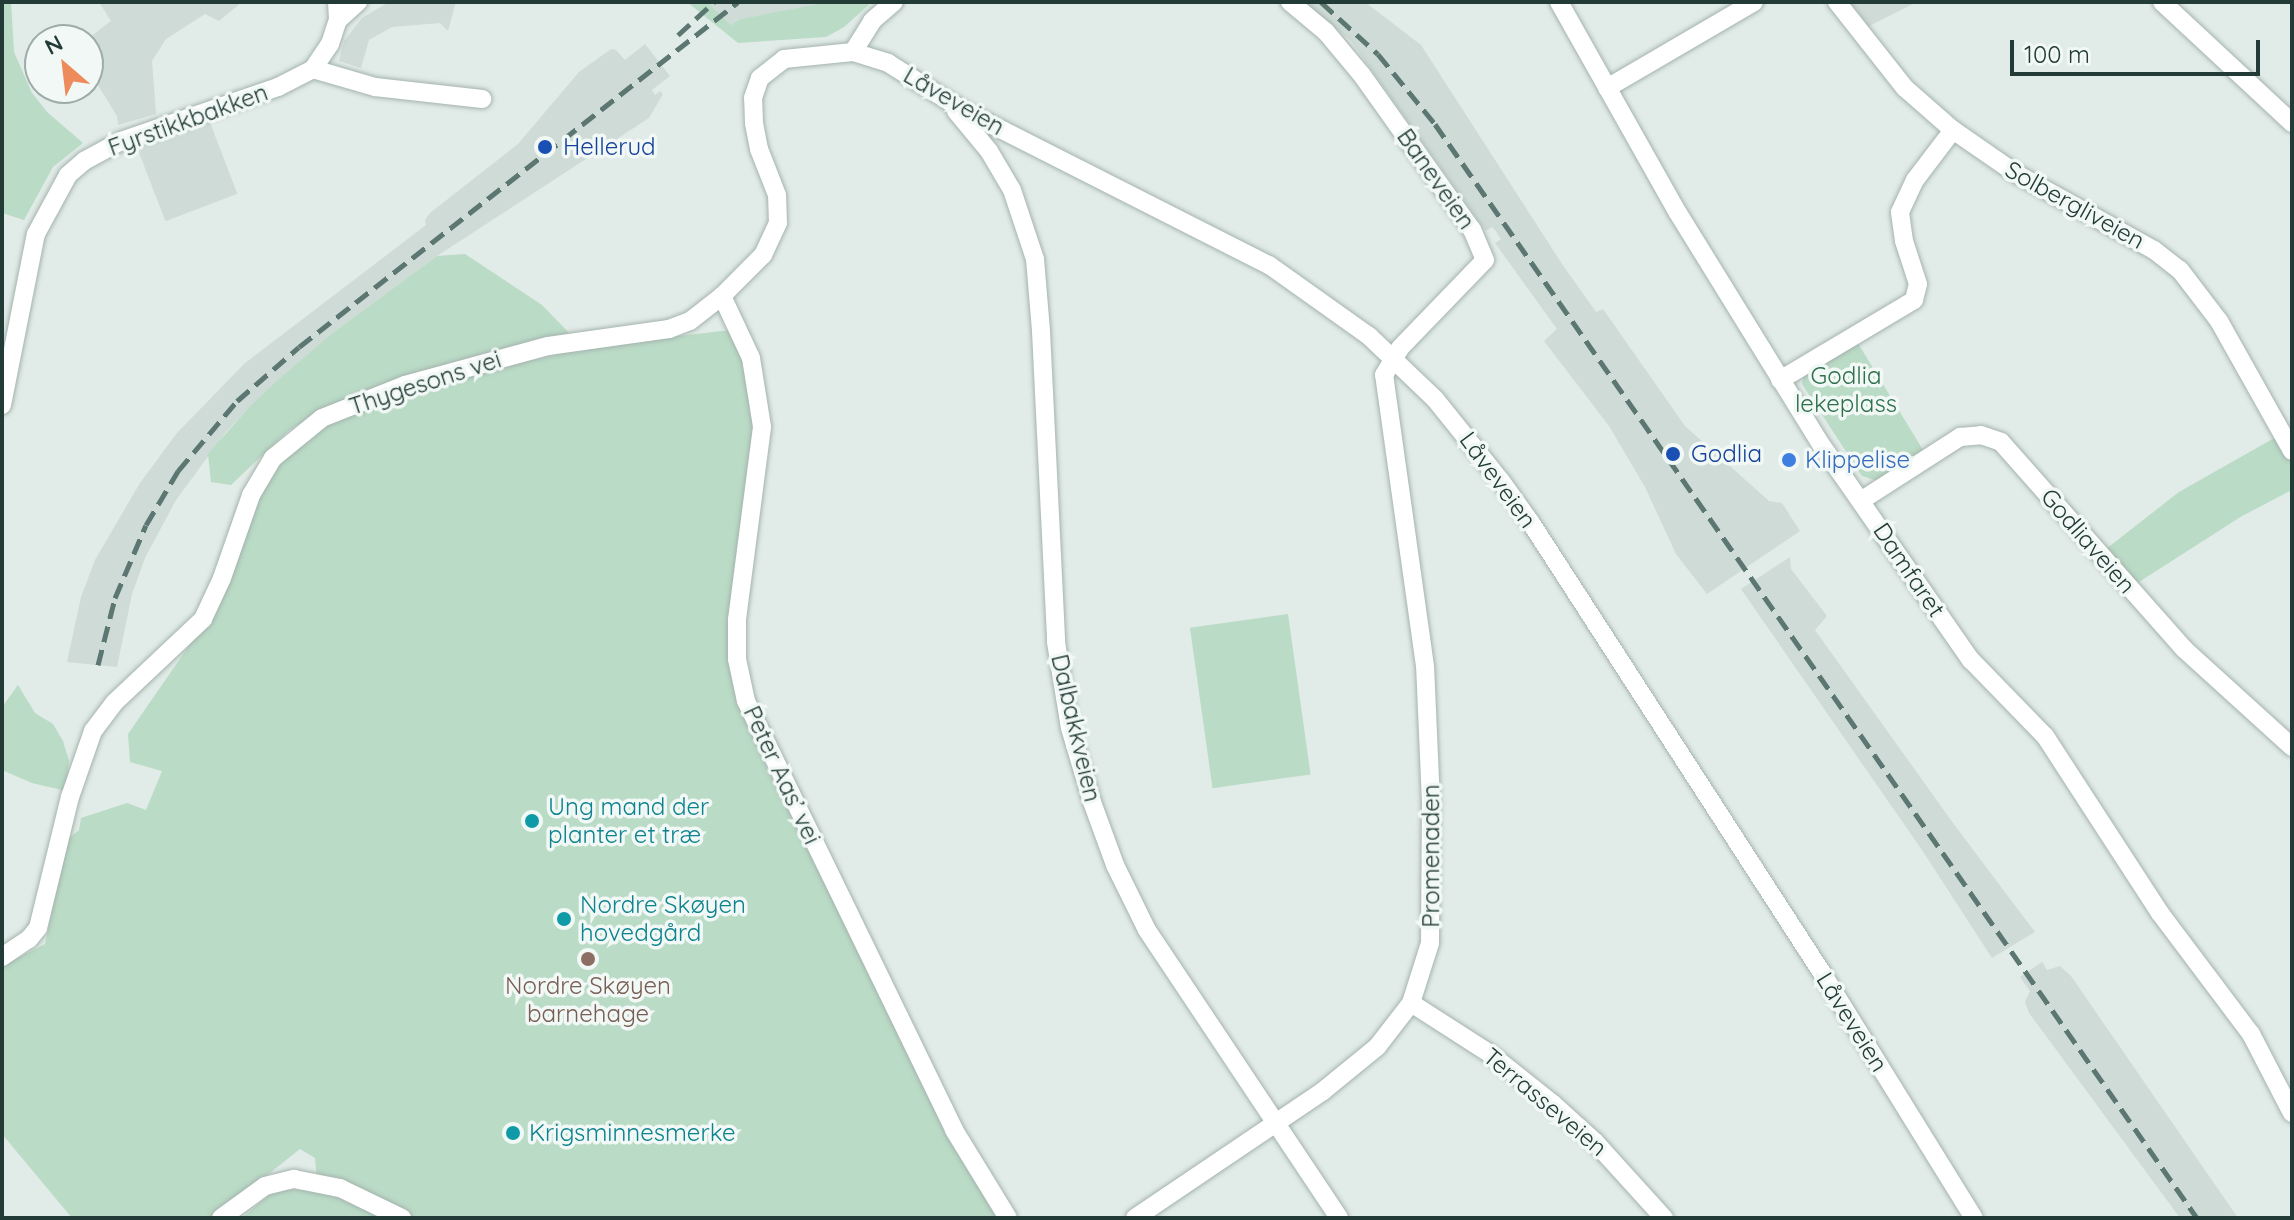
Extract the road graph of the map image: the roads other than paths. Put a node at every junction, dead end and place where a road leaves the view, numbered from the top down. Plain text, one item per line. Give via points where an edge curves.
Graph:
1 (358, 2) edge
2 (894, 2) edge
3 (1290, 2) edge
4 (1559, 2) edge
5 (1754, 2) edge
6 (1837, 2) edge
7 (2162, 2) edge
8 (338, 11) edge
9 (853, 52) junction
10 (313, 69) junction
11 (764, 72) joint
12 (1607, 88) junction
13 (482, 99) dead end
14 (946, 100) junction
15 (2292, 123) edge
16 (1953, 130) junction
17 (722, 296) junction
18 (1392, 357) junction
19 (1780, 380) junction
20 (2, 405) edge
21 (2288, 431) edge
22 (2292, 451) edge
23 (1862, 500) junction
24 (2292, 747) edge
25 (2, 957) edge
26 (1411, 1003) junction
27 (2292, 1113) edge
28 (1274, 1123) junction
29 (221, 1218) edge
30 (402, 1218) edge
31 (1008, 1218) edge
32 (1135, 1218) edge
33 (1339, 1218) edge
34 (1664, 1218) edge
35 (1974, 1218) edge

1 - 8 street
2 - 9 street via 872,21
3 - 18 street, Baneveien via 1346,53 1483,251 1482,266
4 - 12 street, Damfaret
5 - 12 street
6 - 16 street, Solbergliveien via 1905,88
7 - 15 street
8 - 10 street via 330,44
9 - 11 street, Låveveien via 784,59
9 - 14 street, Låveveien via 888,63
10 - 13 street via 375,87
10 - 20 street, Fyrstikkbakken via 278,87 121,141 68,175 36,234
11 - 17 street, Thygesons vei via 754,88 754,123 777,195 778,223 763,255
12 - 19 street, Damfaret
14 - 18 street, Låveveien via 1269,265
14 - 28 street, Dalbakkveien via 989,151 1012,190 1035,259 1056,642 1070,728 1092,802 1147,930
16 - 19 street via 1915,180 1900,212 1918,284 1914,300
16 - 21 street, Solbergliveien via 2015,173 2154,250 2180,270
17 - 25 street, Thygesons vei via 690,321 669,329 548,346 405,385 322,418 290,441 260,476 203,619 115,702 93,731 70,797 38,928
17 - 31 street, Peter Aas’ vei via 751,358 762,427 737,620 737,659 746,701 947,1117
18 - 26 street, Promenaden via 1384,383 1419,601 1429,729 1433,918
18 - 35 street, Låveveien via 1455,422 1531,523
19 - 23 street, Damfaret
21 - 22 street, Solbergliveien
23 - 24 street, Godliaveien via 1960,437 1981,435 2001,442 2184,649
23 - 27 street, Damfaret via 1971,660 2045,736 2160,913 2239,1016
26 - 28 street, Promenaden via 1395,1028 1357,1064
26 - 34 street, Terrasseveien via 1489,1053 1553,1104
28 - 32 street, Promenaden
28 - 33 street, Dalbakkveien
29 - 30 street via 265,1186 294,1179 319,1182

